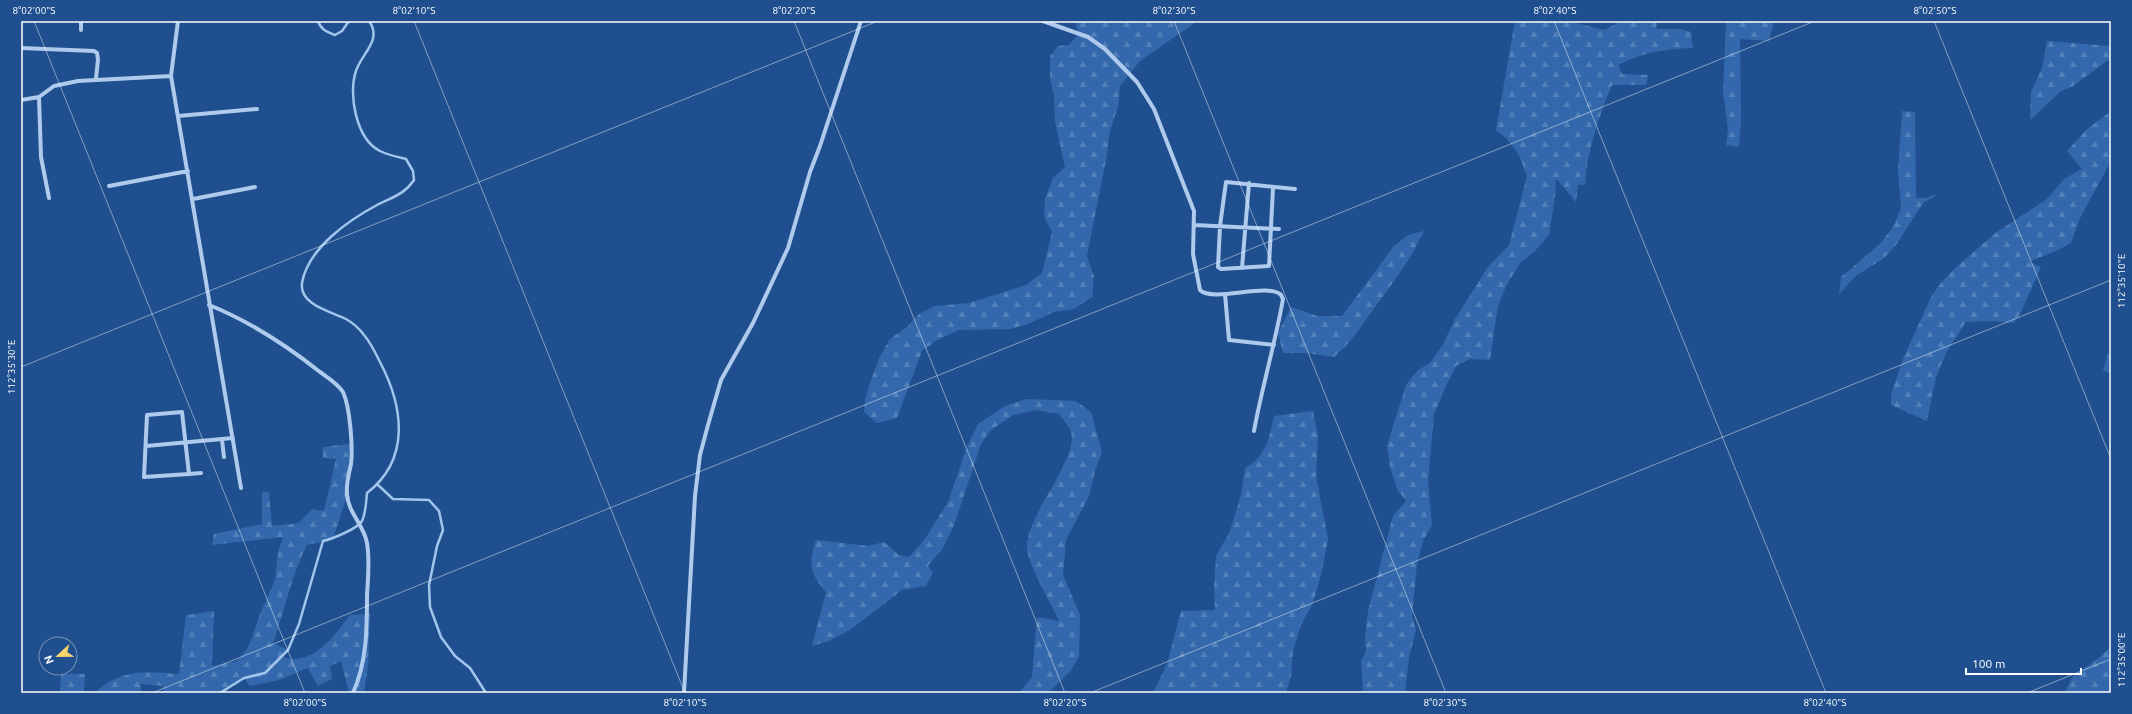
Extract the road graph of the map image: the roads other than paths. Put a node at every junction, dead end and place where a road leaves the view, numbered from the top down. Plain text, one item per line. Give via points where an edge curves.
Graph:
1 (81, 21) edge
2 (178, 21) edge
3 (862, 21) edge
4 (1043, 21) edge
5 (81, 30) dead end
6 (21, 48) edge
7 (171, 76) junction
8 (96, 78) junction
9 (39, 97) junction
10 (21, 100) edge
11 (257, 109) dead end
12 (178, 116) junction
13 (188, 171) junction
14 (1249, 183) junction
15 (109, 186) dead end
16 (255, 187) dead end
17 (1273, 188) junction
18 (1295, 189) dead end
19 (49, 198) dead end
20 (193, 199) junction
21 (1194, 225) junction
22 (1220, 226) junction
23 (1245, 228) junction
24 (1270, 229) junction
25 (1280, 229) dead end
26 (1242, 268) junction
27 (1225, 294) junction
28 (209, 305) junction
29 (1274, 345) junction
30 (1254, 431) dead end
31 (233, 438) junction
32 (222, 440) junction
33 (186, 444) junction
34 (146, 446) junction
35 (224, 457) dead end
36 (201, 473) dead end
37 (189, 474) junction
38 (241, 488) dead end
39 (353, 693) edge
40 (684, 693) edge

1 - 5 street
2 - 7 street
3 - 40 street via 810,172 788,248 753,323 721,380 700,455 695,496
4 - 21 street via 1088,37 1105,49 1137,82 1154,109 1189,194 1194,211
6 - 8 street via 94,51 98,60
7 - 8 street
7 - 12 street
8 - 9 street via 54,86
9 - 10 street
9 - 19 street via 41,157
11 - 12 street
12 - 13 street
13 - 15 street
13 - 20 street
14 - 17 street
14 - 22 street via 1226,182
14 - 23 street
16 - 20 street
17 - 18 street
17 - 24 street
20 - 28 street
21 - 22 street
21 - 27 street via 1193,254 1200,290 1206,293
22 - 23 street
22 - 26 street via 1218,267
23 - 24 street
23 - 26 street
24 - 25 street
24 - 26 street via 1269,266
27 - 29 street via 1229,340
27 - 29 street via 1272,291 1281,296 1283,299
28 - 31 street
28 - 39 street via 258,329 306,361 342,391 347,403 352,452 346,484 349,508 360,525 367,543 369,565 365,650
29 - 30 street
31 - 32 street
31 - 38 street
32 - 33 street
32 - 35 street
33 - 34 street
33 - 34 street via 182,412 147,415
33 - 37 street
34 - 37 street via 144,477
36 - 37 street

